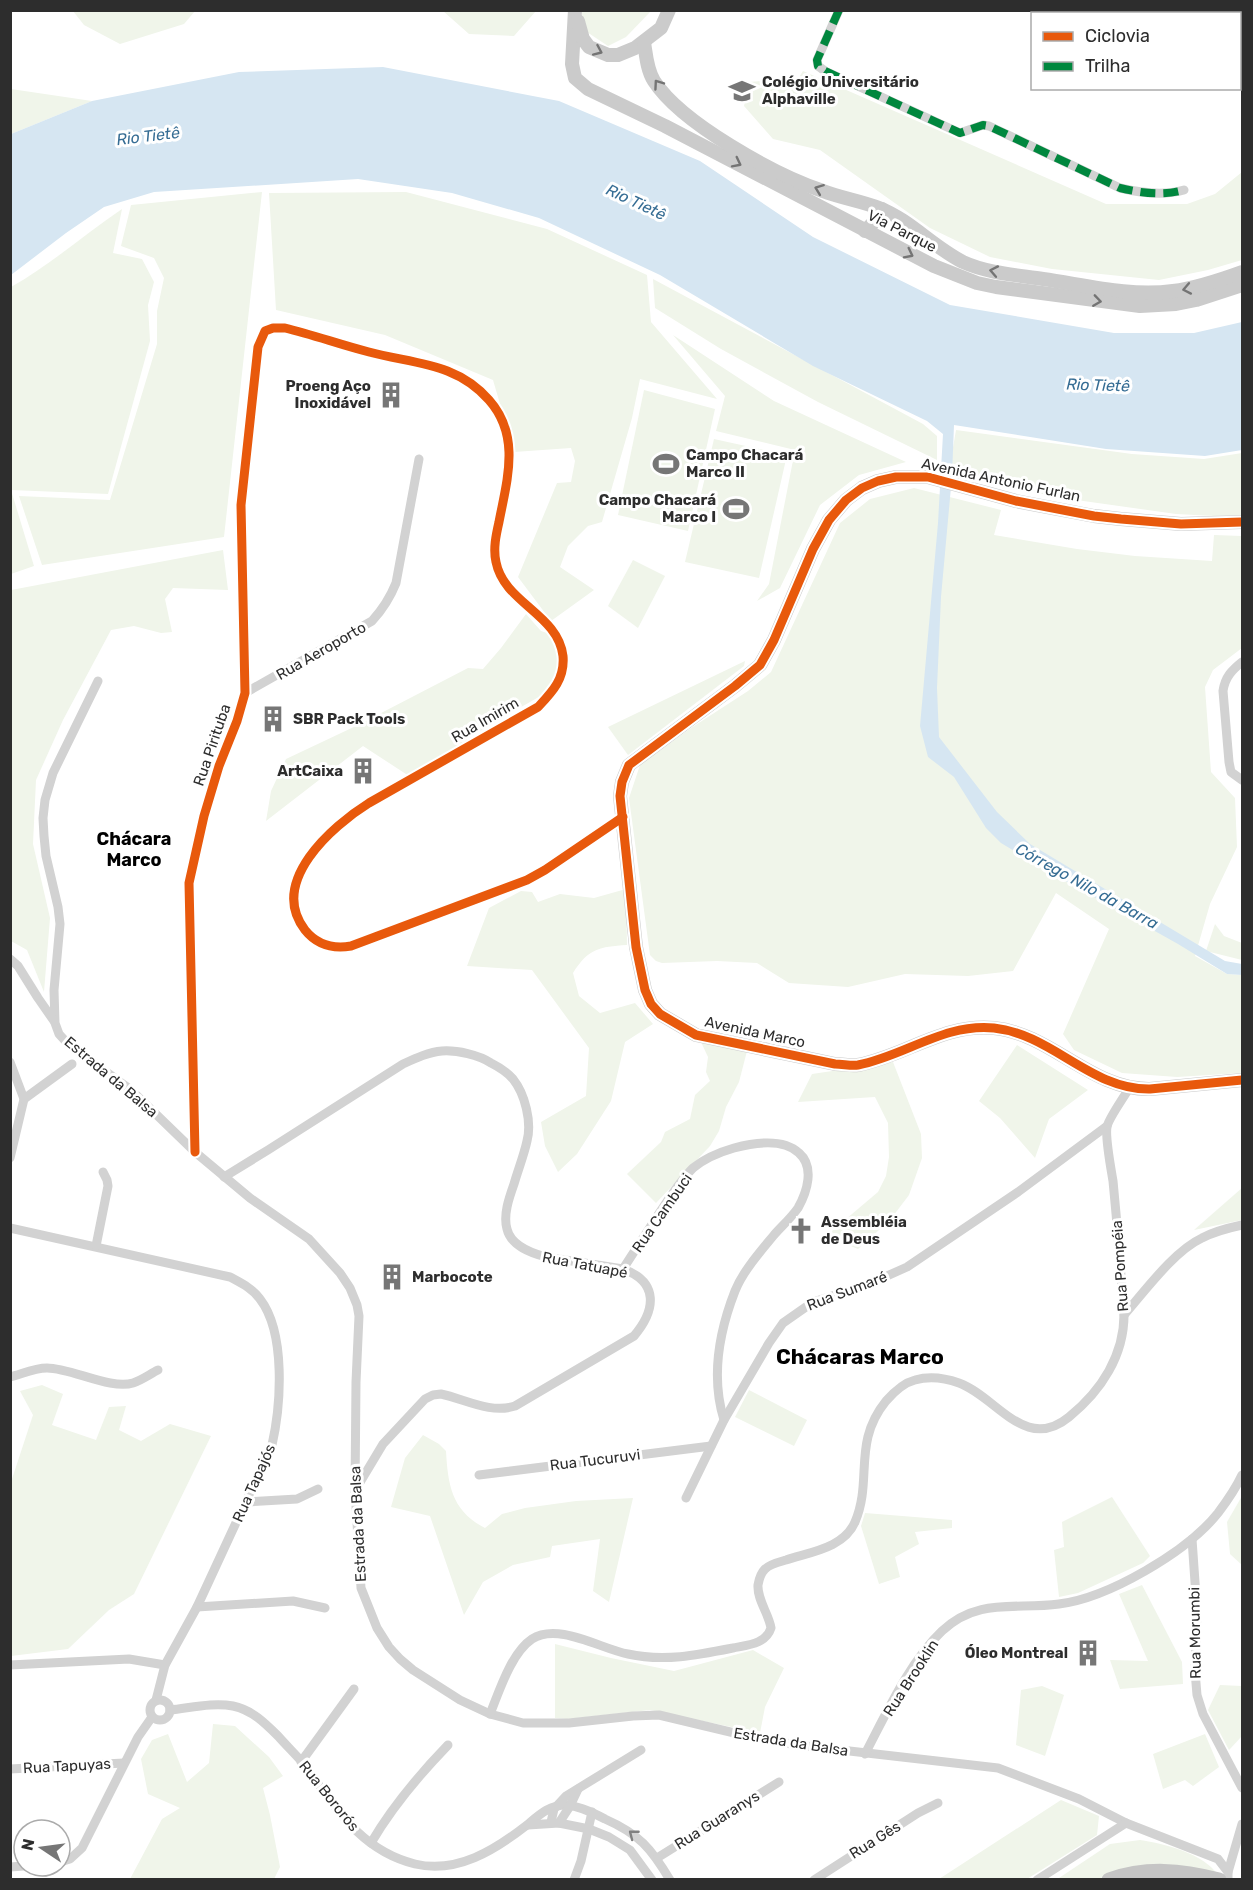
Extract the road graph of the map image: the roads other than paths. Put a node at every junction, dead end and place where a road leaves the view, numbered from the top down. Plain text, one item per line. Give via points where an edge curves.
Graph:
1 (575, 10) edge
2 (669, 10) edge
3 (839, 10) edge
4 (644, 42) junction
5 (1184, 190) dead end
6 (882, 209) junction
7 (865, 231) junction
8 (1242, 272) edge
9 (1242, 285) edge
10 (258, 347) joint
11 (418, 459) dead end
12 (1242, 522) edge
13 (774, 640) joint
14 (1242, 662) edge
15 (98, 681) dead end
16 (245, 693) junction
17 (1242, 780) edge
18 (623, 817) junction
19 (10, 959) edge
20 (56, 1023) junction
21 (10, 1062) edge
22 (72, 1064) dead end
23 (1242, 1080) edge
24 (1130, 1088) junction
25 (24, 1098) junction
26 (1107, 1126) junction
27 (195, 1152) junction
28 (10, 1158) edge
29 (103, 1172) dead end
30 (224, 1177) junction
31 (1242, 1225) edge
32 (10, 1228) edge
33 (96, 1246) junction
34 (623, 1269) junction
35 (1124, 1315) junction
36 (158, 1370) dead end
37 (10, 1377) edge
38 (724, 1420) junction
39 (711, 1446) junction
40 (480, 1475) dead end
41 (1242, 1475) edge
42 (318, 1489) dead end
43 (355, 1490) junction
44 (686, 1498) dead end
45 (246, 1502) junction
46 (1192, 1539) junction
47 (197, 1607) junction
48 (325, 1608) dead end
49 (10, 1665) edge
50 (165, 1665) junction
51 (354, 1689) dead end
52 (156, 1700) junction
53 (170, 1710) junction
54 (490, 1714) junction
55 (152, 1717) junction
56 (448, 1745) dead end
57 (641, 1750) dead end
58 (865, 1754) junction
59 (301, 1762) junction
60 (124, 1763) junction
61 (10, 1769) edge
62 (778, 1782) dead end
63 (1242, 1788) edge
64 (578, 1789) junction
65 (938, 1803) dead end
66 (556, 1806) junction
67 (570, 1806) junction
68 (592, 1812) junction
69 (555, 1822) junction
70 (1126, 1823) junction
71 (1242, 1824) edge
72 (526, 1826) junction
73 (589, 1829) junction
74 (371, 1843) junction
75 (72, 1856) edge
76 (657, 1858) junction
77 (1225, 1877) edge
78 (574, 1880) edge
79 (652, 1880) edge
80 (670, 1880) edge
81 (814, 1880) edge
82 (1037, 1880) edge
83 (1109, 1880) edge

1 -> 4 main road via 583,39 596,51 618,55
1 -> 7 main road, Via Parque via 572,64 575,78 588,89
2 - 4 main road via 661,28
3 - 5 street via 817,60 825,71 960,133 989,126 1120,188 1141,193
6 -> 4 main road, Via Parque via 782,174 703,128 654,80
6 - 7 main road
8 -> 6 main road, Via Parque via 1197,287 1153,293 984,269 965,263
7 -> 9 main road, Via Parque via 954,275 996,287 1140,306 1196,300
10 - 16 street, Rua Pirituba via 241,505
10 - 18 street, Rua Imirim via 265,331 285,328 367,352 443,368 464,378 489,400 499,414 508,441 510,464 496,532 495,561 505,583 559,639 563,661 560,680 538,707 369,803 334,828 306,864 294,889 294,904 302,926 326,945 351,946 536,875
11 - 16 street, Rua Aeroporto via 396,583 381,612 372,621
12 - 13 main road, Avenida Antonio Furlan via 1181,524 1094,516 1016,501 928,477 887,479 854,494 829,520
13 - 18 main road, Avenida Marco via 750,675 629,765 620,796
14 - 17 street via 1231,671 1223,691 1231,772
15 - 20 street, Estrada da Balsa via 45,800 46,856 60,924 54,990
16 - 27 street, Rua Pirituba via 204,816 189,884
18 - 24 main road, Avenida Marco via 636,948 645,990 660,1014 696,1035 857,1065 952,1031 1007,1029 1107,1081
19 - 20 street
20 - 27 street, Estrada da Balsa via 59,1034 69,1045 131,1090
21 - 25 street
22 - 25 street
23 - 24 main road, Avenida Marco
24 - 26 street
25 - 28 street
26 - 35 street, Rua Pompéia
26 - 38 street, Rua Sumaré via 907,1267 813,1302 795,1314 775,1332
27 - 30 street, Estrada da Balsa
29 - 33 street via 108,1186
30 - 34 street, Rua Tatuapé via 403,1064 443,1051 473,1056 487,1060 513,1080 526,1110 528,1138 505,1220 513,1240 546,1257
30 - 43 street, Estrada da Balsa via 309,1239 340,1273 357,1305
31 - 35 street via 1188,1246
32 - 33 street, Rua Tapajós
33 - 45 street, Rua Tapajós via 230,1277 251,1290 269,1313 279,1363 279,1402 272,1444
34 - 38 street, Rua Cambuci via 694,1167 711,1157 754,1144 783,1144 805,1158 808,1177 798,1206 746,1271 735,1289 725,1321 717,1373
34 - 43 street, Rua Tatuapé via 643,1280 651,1300 646,1321 634,1336 505,1409 441,1394 424,1399 383,1444
35 - 54 street, Rua Pompéia via 1120,1345 1108,1374 1093,1395 1068,1418 1047,1429 1028,1428 960,1383 930,1378 912,1380 899,1389 877,1412 871,1426 858,1516 845,1539 773,1564 760,1575 758,1588 771,1628 764,1639 711,1653 660,1658 626,1654 563,1634 542,1634 523,1647
36 - 37 street via 126,1384 45,1368
38 - 39 street, Rua Sumaré
39 - 40 street, Rua Tucuruvi
39 - 44 street, Rua Sumaré
41 - 46 street, Rua Brooklin via 1217,1514
42 - 45 street via 297,1499
43 - 54 street, Estrada da Balsa via 361,1588 383,1637 413,1670
45 - 47 street, Rua Tapajós
46 - 58 street, Rua Brooklin via 1123,1583 1085,1598 1057,1605 990,1607 942,1630 896,1696
46 - 63 street, Rua Morumbi via 1197,1695
47 - 48 street via 293,1601
47 - 50 street, Rua Tapajós
49 - 50 street via 122,1659
50 - 52 street, Rua Tapajós
51 - 59 street
52 - 53 street via 166,1701
52 - 55 street via 150,1707
53 - 55 street via 161,1720
53 - 59 street, Rua Bororós via 221,1705 245,1709 270,1728
54 - 58 street, Estrada da Balsa via 539,1724 659,1715 747,1736
55 - 60 street
56 - 74 street
57 - 64 street, Rua Bororós
58 - 70 street, Estrada da Balsa via 998,1768 1079,1799
59 - 74 street, Rua Bororós via 346,1821
60 - 61 street, Rua Tapuyas
60 - 75 street via 82,1848
62 - 76 street, Rua Guaranys
64 - 66 street, Rua Bororós
64 - 67 street
65 - 81 street, Rua Gês
66 - 67 street
66 - 69 street
66 - 72 street, Rua Bororós
67 - 68 street
67 - 69 street
68 - 73 street
76 -> 68 street via 628,1829
69 - 72 street
69 - 73 street
70 - 77 street, Estrada da Balsa via 1218,1859
70 - 82 street
71 - 77 street
72 - 74 street, Rua Bororós via 481,1855 450,1866 399,1859
73 - 78 street
73 - 79 street via 624,1844
76 - 80 street
77 - 83 main road via 1168,1870

